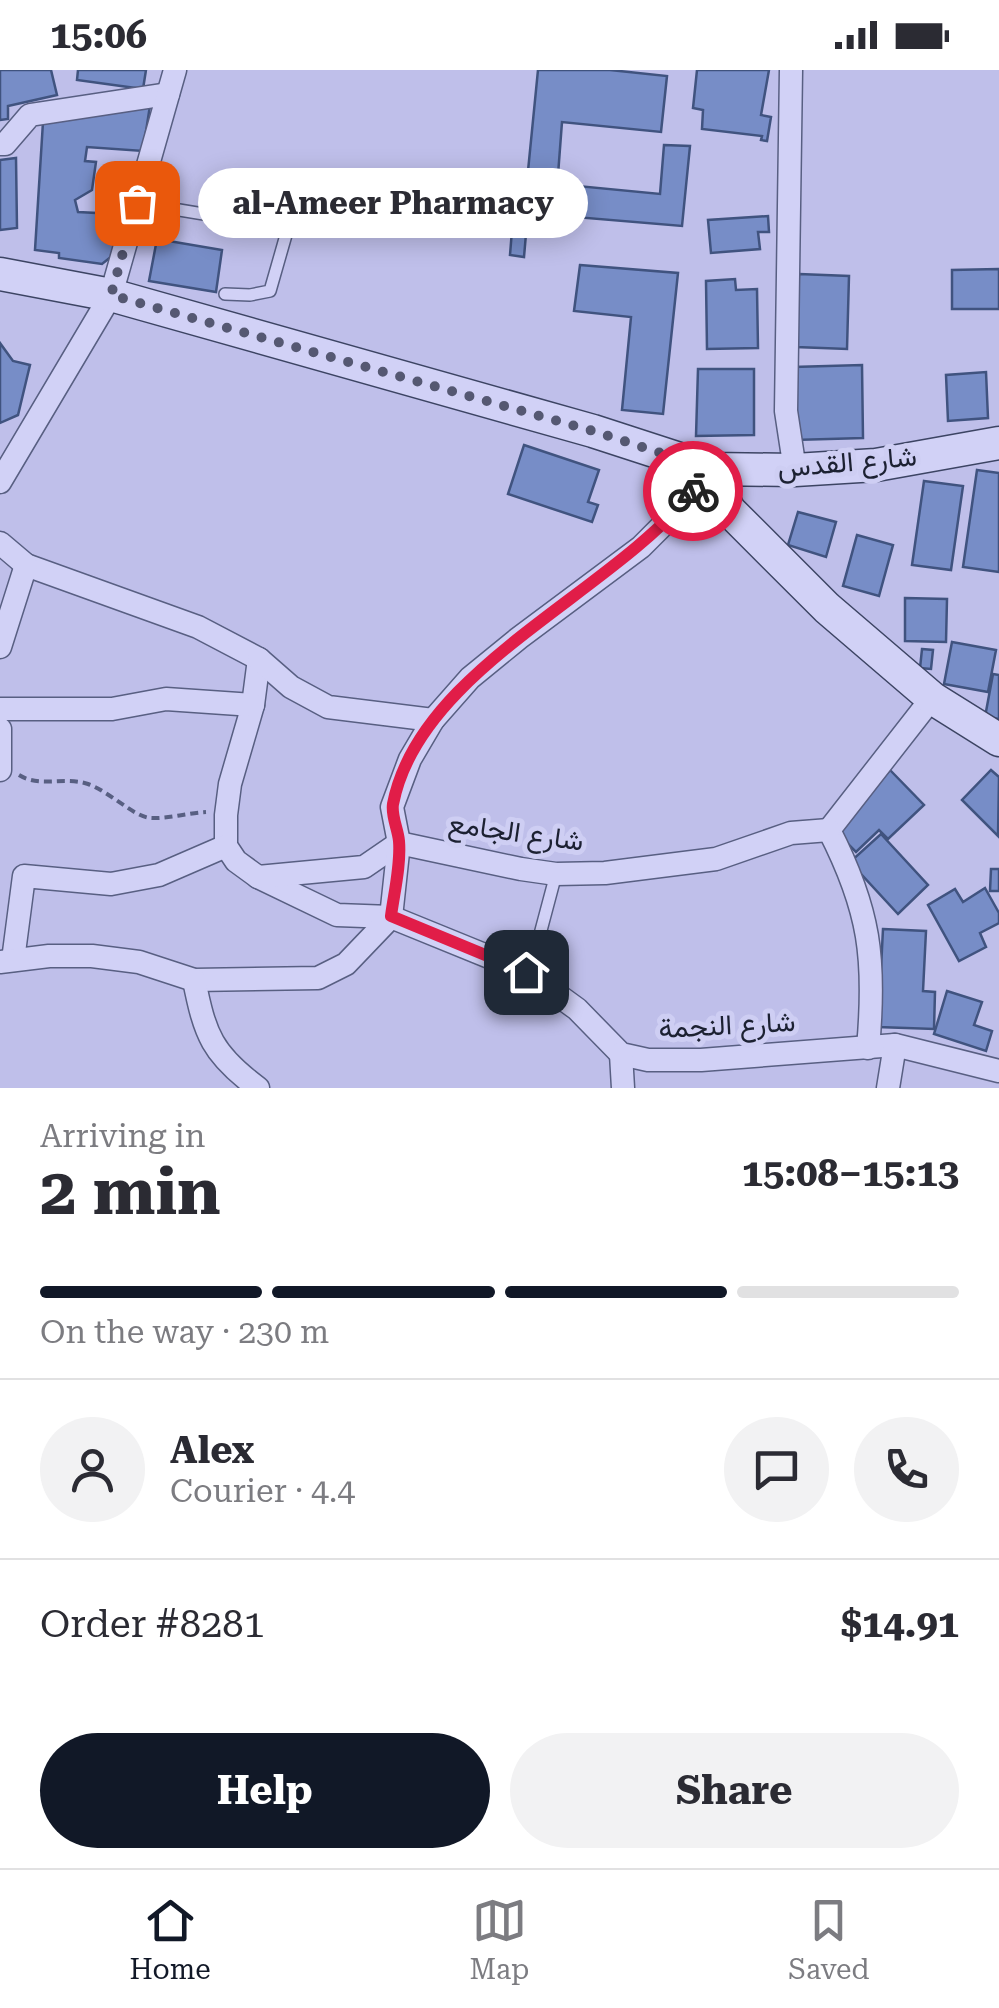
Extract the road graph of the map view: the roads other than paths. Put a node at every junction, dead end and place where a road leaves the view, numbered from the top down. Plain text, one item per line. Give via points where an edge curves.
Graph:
1 (174, 70) edge
2 (792, 70) edge
3 (168, 94) junction
4 (0, 144) edge
5 (137, 203) junction
6 (0, 274) edge
7 (225, 294) dead end
8 (111, 295) junction
9 (999, 443) edge
10 (710, 469) junction
11 (795, 470) junction
12 (0, 482) edge
13 (0, 544) edge
14 (26, 565) junction
15 (0, 647) edge
16 (259, 659) junction
17 (932, 698) junction
18 (253, 706) junction
19 (0, 709) edge
20 (433, 720) junction
21 (0, 730) edge
22 (999, 740) edge
23 (1, 768) edge
24 (829, 830) junction
25 (400, 843) junction
26 (226, 846) junction
27 (556, 874) junction
28 (12, 875) edge
29 (258, 877) junction
30 (391, 916) junction
31 (6, 961) edge
32 (526, 972) junction
33 (194, 980) junction
34 (895, 1046) junction
35 (868, 1048) junction
36 (620, 1054) junction
37 (999, 1071) edge
38 (258, 1088) edge
39 (624, 1088) edge
40 (888, 1088) edge

1 - 3 street
2 - 11 street via 786,410
3 - 4 street via 30,115
3 - 5 street
5 - 7 lane via 288,228 270,291
5 - 8 street
6 - 8 main road, شارع القدس
8 - 10 main road, شارع القدس
8 - 12 street
9 - 11 main road, شارع القدس via 876,465
10 - 11 main road, شارع القدس
10 - 17 main road via 730,510
10 - 20 street via 641,547 518,638
13 - 14 street
14 - 15 street
14 - 16 street via 198,627
16 - 18 street
16 - 20 street via 328,707
17 - 22 main road
17 - 24 street
18 - 19 street via 166,699 112,709
18 - 26 street via 230,784
20 - 25 street via 392,807
21 - 23 street
24 - 27 street, شارع الجامع via 791,833 716,859
24 - 35 street via 870,936
25 - 27 street, شارع الجامع
25 - 29 street via 364,866
25 - 30 street
26 - 28 street via 159,875 111,884
26 - 29 street
27 - 32 lane
28 - 31 street
29 - 30 street via 337,916
30 - 32 street, شارع النجمة
30 - 33 street via 346,964 318,978
31 - 33 street via 92,956
32 - 36 street, شارع النجمة via 576,1008
33 - 38 street via 220,1057
34 - 35 street, شارع النجمة
34 - 37 street, شارع النجمة
34 - 40 street
35 - 36 street, شارع النجمة via 701,1060
36 - 39 street

